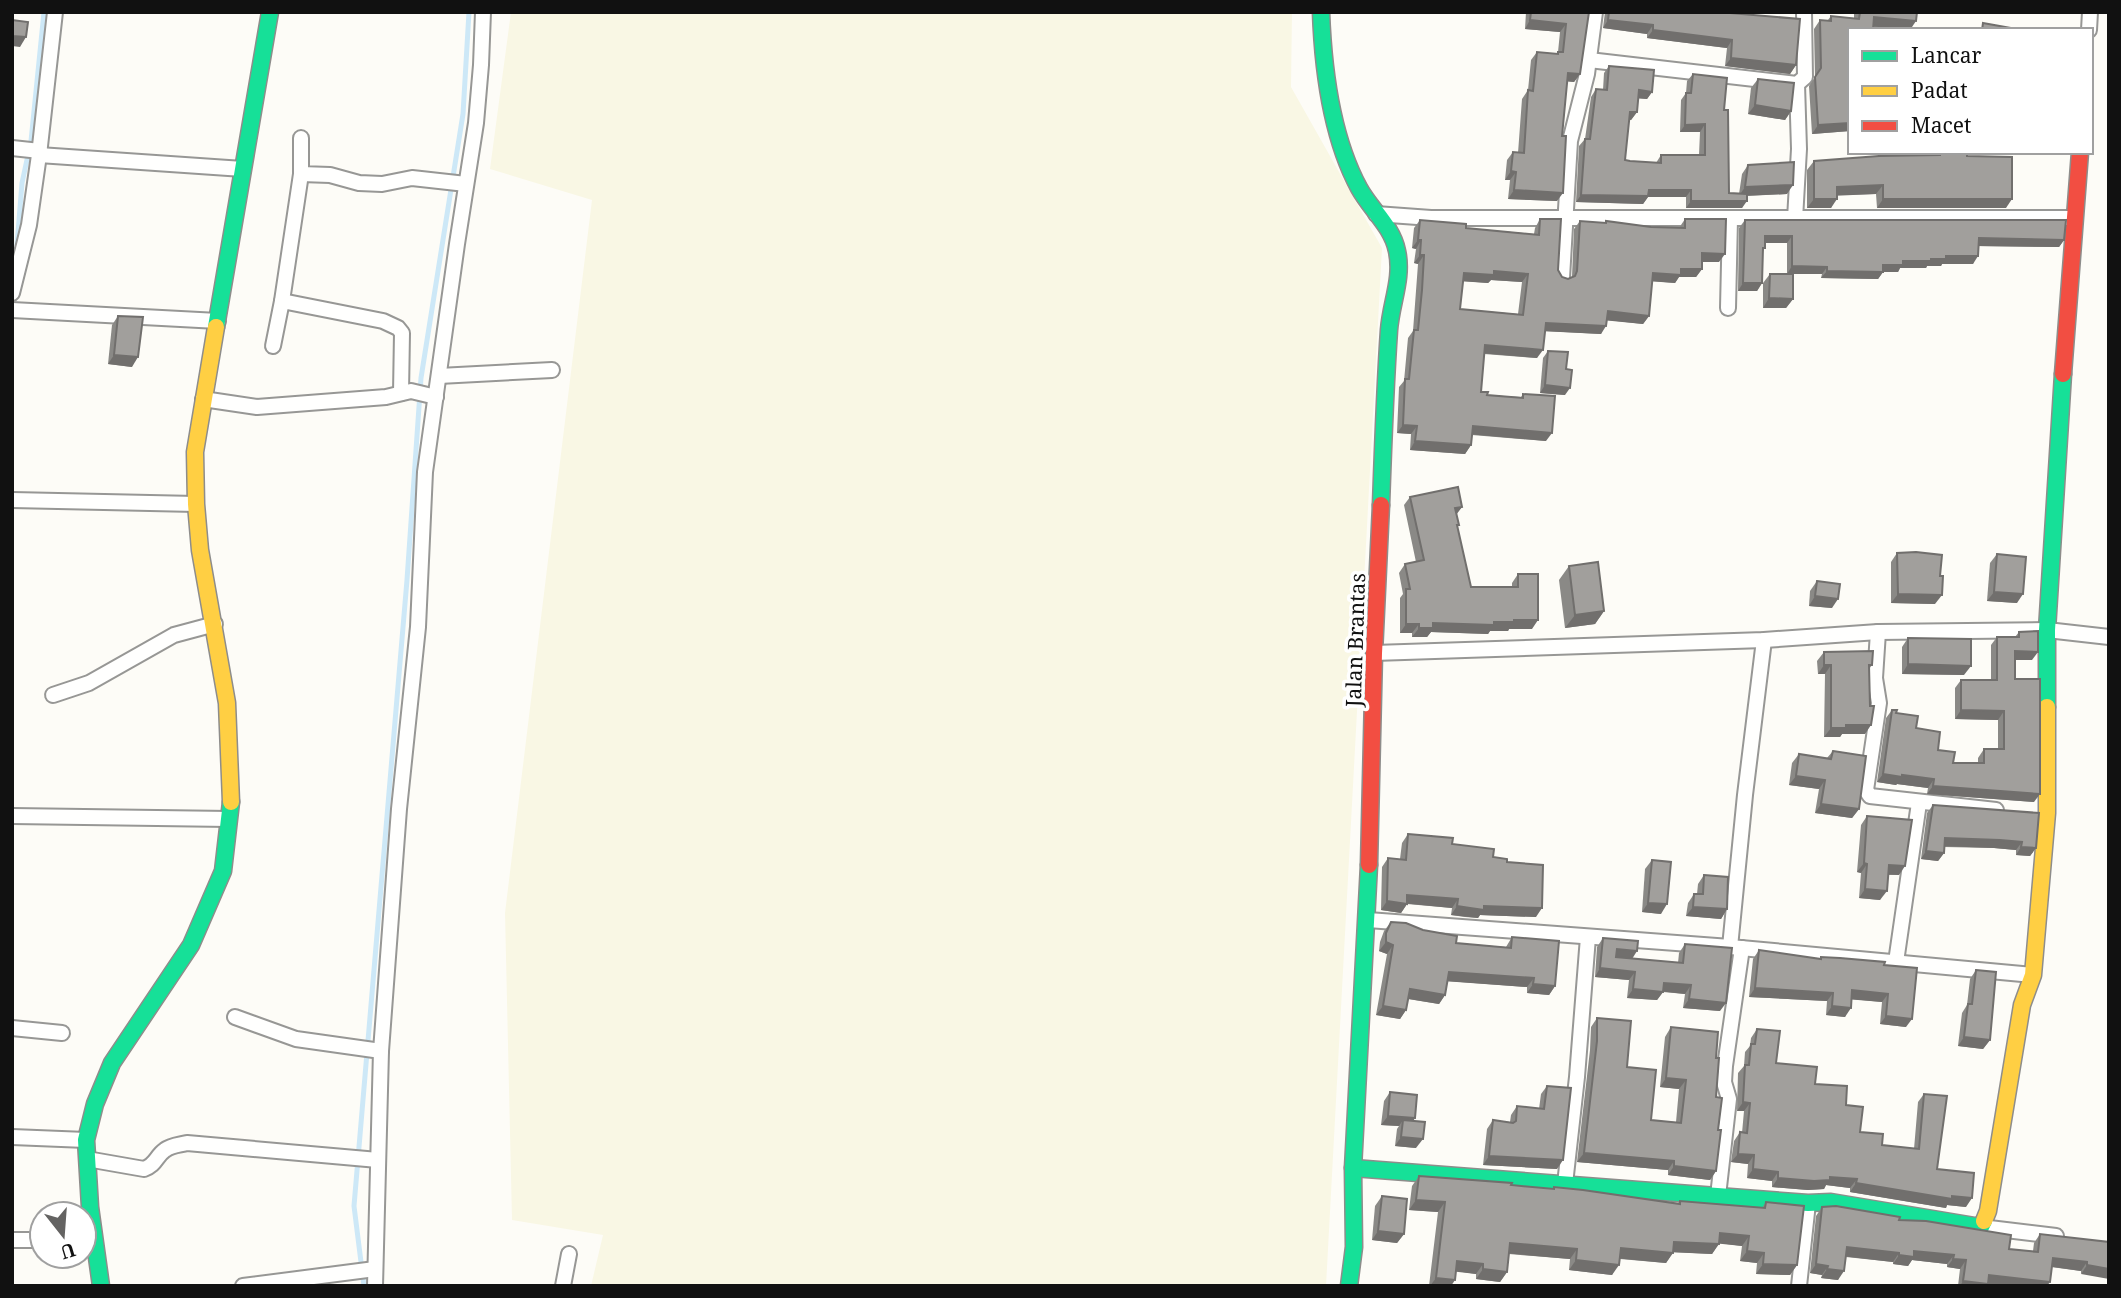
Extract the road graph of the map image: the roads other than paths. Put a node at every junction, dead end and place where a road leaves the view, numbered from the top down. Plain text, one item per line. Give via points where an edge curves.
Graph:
1 (55, 12) edge
2 (270, 12) edge
3 (483, 12) edge
4 (1321, 12) edge
5 (1595, 12) edge
6 (1804, 12) edge
7 (1589, 60) junction
8 (1797, 84) junction
9 (301, 138) dead end
10 (29, 151) edge
11 (2080, 154) edge
12 (243, 169) junction
13 (301, 174) junction
14 (457, 183) junction
15 (1376, 214) junction
16 (1565, 218) junction
17 (2076, 218) junction
18 (1731, 219) junction
19 (1795, 219) junction
20 (1562, 278) edge
21 (12, 293) edge
22 (282, 301) junction
23 (1728, 308) dead end
24 (12, 310) edge
25 (218, 321) junction
26 (273, 346) dead end
27 (552, 370) dead end
28 (439, 376) junction
29 (406, 392) junction
30 (432, 395) junction
31 (203, 400) junction
32 (12, 500) edge
33 (196, 504) junction
34 (215, 624) junction
35 (2047, 630) junction
36 (1878, 632) junction
37 (2109, 637) edge
38 (1764, 640) junction
39 (1374, 653) junction
40 (53, 695) dead end
41 (1919, 803) junction
42 (2007, 811) edge
43 (12, 816) edge
44 (229, 819) junction
45 (1368, 920) junction
46 (1588, 937) junction
47 (1736, 948) junction
48 (1896, 962) junction
49 (2033, 975) junction
50 (235, 1017) dead end
51 (12, 1028) edge
52 (62, 1033) dead end
53 (372, 1049) junction
54 (12, 1137) edge
55 (86, 1140) junction
56 (372, 1159) junction
57 (87, 1160) junction
58 (1353, 1168) junction
59 (1565, 1184) junction
60 (1718, 1196) junction
61 (90, 1200) edge
62 (1808, 1203) junction
63 (1981, 1227) junction
64 (2071, 1238) edge
65 (569, 1254) dead end
66 (366, 1270) junction
67 (243, 1286) edge
68 (375, 1286) edge
69 (563, 1286) edge
70 (1349, 1286) edge
71 (1799, 1286) edge

1 - 10 street
2 - 12 street
3 - 14 street via 476,123
4 - 15 street, Jalan Brantas via 1331,102 1355,181
5 - 7 street
6 - 8 street via 1805,77
7 - 8 street
7 - 16 street via 1570,141
8 - 19 street
9 - 13 street
10 - 12 street
10 - 21 street via 29,225
11 - 17 street
12 - 25 street
13 - 14 street via 359,183 412,178
13 - 22 street
14 - 28 street
15 - 16 street
15 - 39 street, Jalan Brantas via 1393,237 1399,258 1390,326
16 - 18 street
16 - 20 street
17 - 19 street
17 - 35 street
18 - 19 street
18 - 23 street
22 - 26 street
22 - 29 street via 367,316 398,328 403,338
24 - 25 street
25 - 31 street
27 - 28 street
28 - 30 street
29 - 30 street
29 - 31 street via 257,407
30 - 53 street via 418,627
31 - 33 street via 195,452
32 - 33 street
33 - 34 street
34 - 40 street via 174,635 89,683
34 - 44 street via 228,703
35 - 36 street
35 - 37 street
35 - 49 street
36 - 38 street
36 - 41 street via 1878,704 1866,790 1870,796
38 - 39 street
38 - 47 street via 1745,795
39 - 45 street, Jalan Brantas
41 - 42 street
41 - 48 street
43 - 44 street
44 - 55 street via 222,871 191,945 112,1063
45 - 46 street
45 - 58 street, Jalan Brantas
46 - 47 street
46 - 59 street
47 - 48 street
47 - 60 street via 1724,1066 1729,1099
48 - 49 street
49 - 63 street via 2022,1005 1988,1211
50 - 53 street via 296,1039
51 - 52 street
53 - 56 street
54 - 55 street
55 - 57 street
56 - 57 street via 187,1143 163,1150 152,1167 144,1169
56 - 66 street
57 - 61 street
58 - 59 street
58 - 70 street, Jalan Brantas via 1354,1247
59 - 60 street
60 - 62 street
62 - 63 street via 1831,1202
62 - 71 street
63 - 64 street
65 - 69 street
66 - 67 street
66 - 68 street

